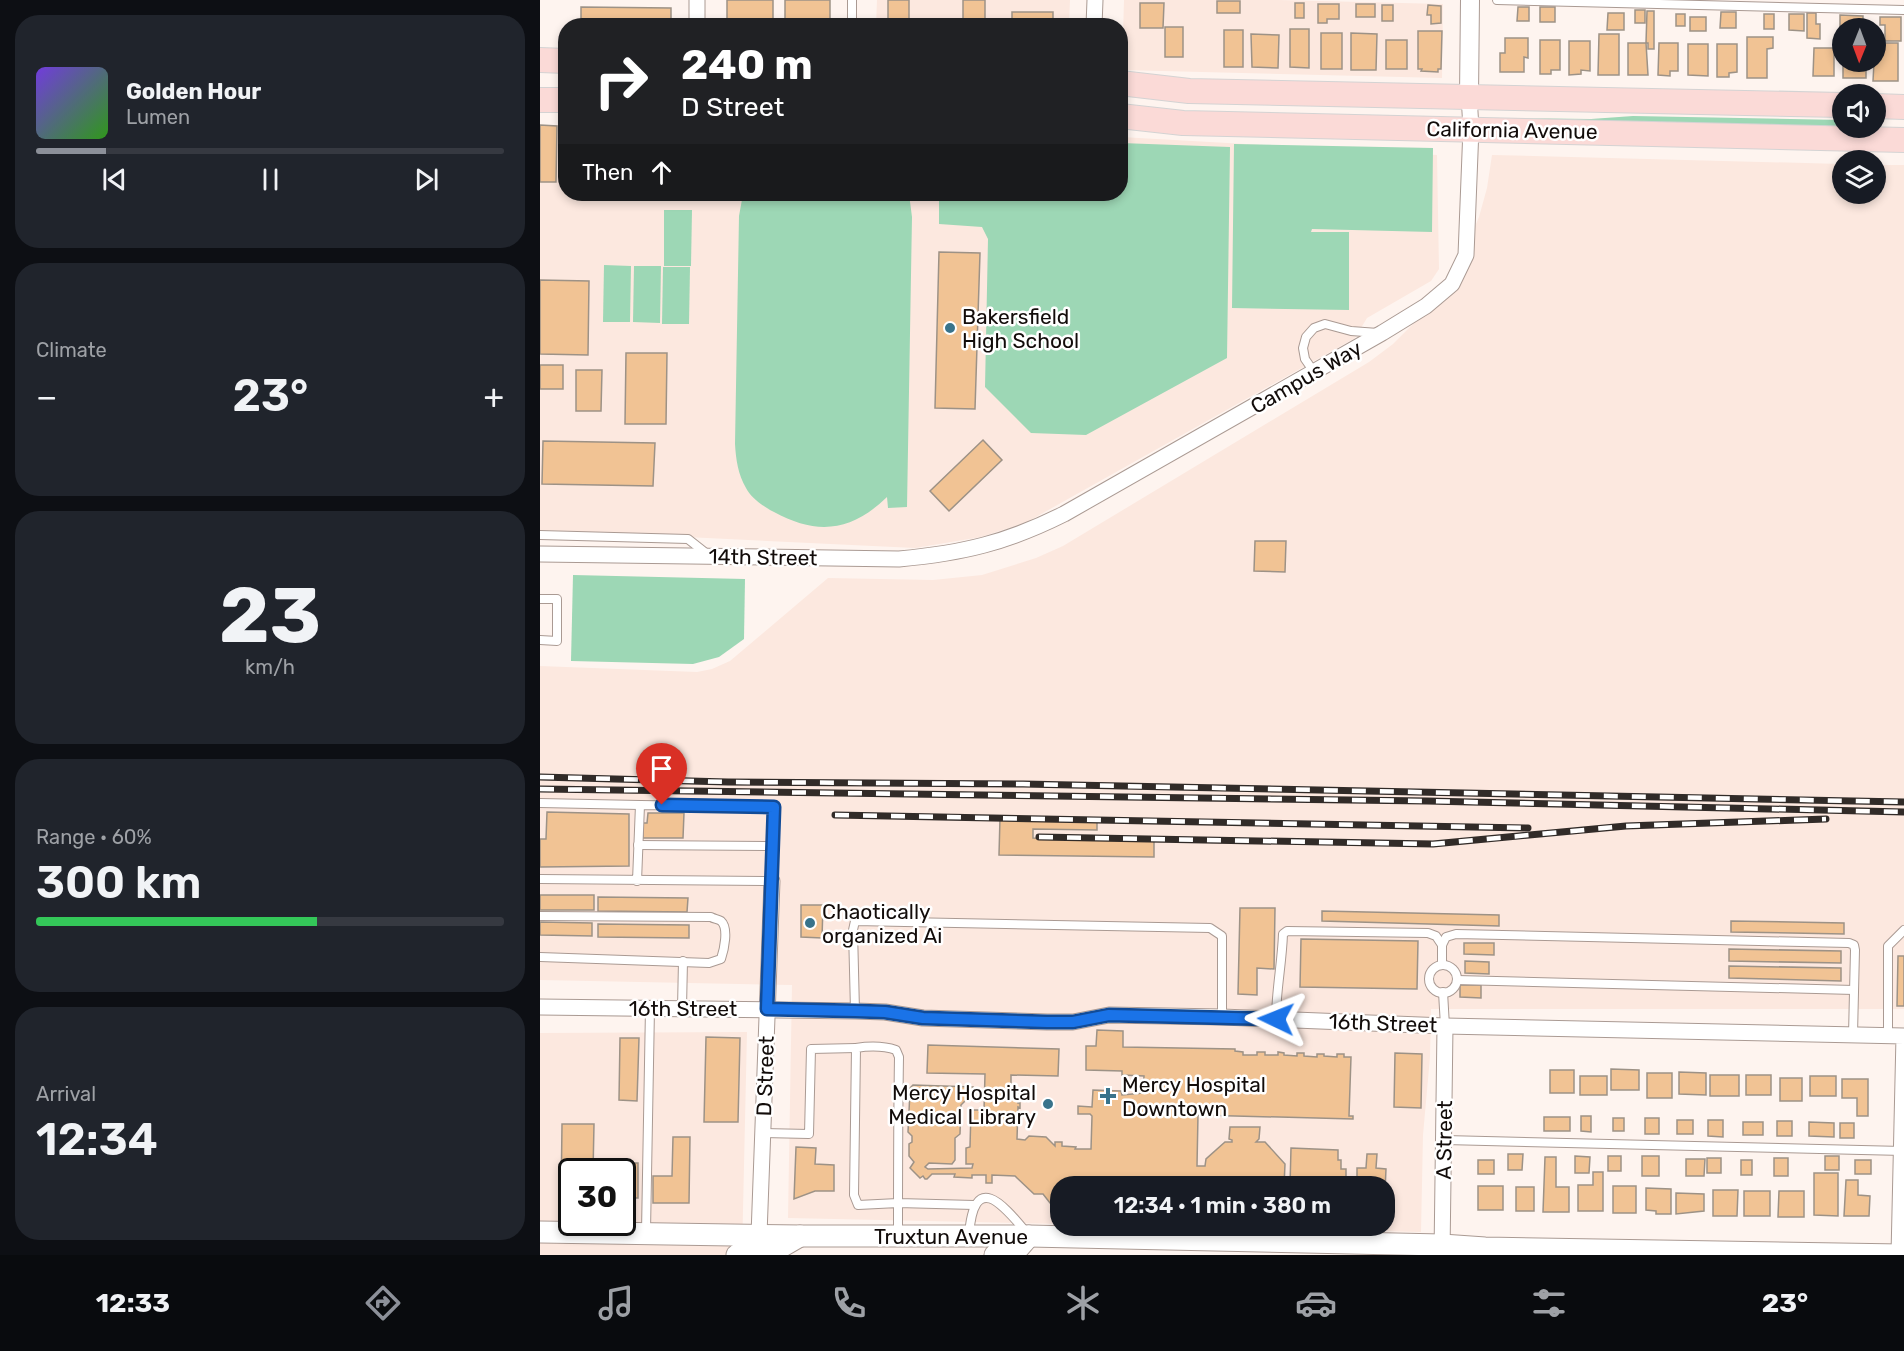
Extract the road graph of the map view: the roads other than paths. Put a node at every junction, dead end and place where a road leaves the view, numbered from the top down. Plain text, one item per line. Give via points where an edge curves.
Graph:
1 (697, 0) edge
2 (852, 0) edge
3 (1095, 0) edge
4 (1470, 0) edge
5 (1497, 0) edge
6 (1904, 10) edge
7 (697, 18) edge
8 (852, 18) edge
9 (1094, 18) edge
10 (540, 60) edge
11 (558, 61) edge
12 (1128, 84) edge
13 (1470, 96) junction
14 (540, 100) edge
15 (558, 100) edge
16 (1832, 105) edge
17 (1886, 106) edge
18 (1904, 107) edge
19 (1128, 117) edge
20 (1471, 128) junction
21 (1904, 140) edge
22 (1382, 333) junction
23 (1314, 372) junction
24 (540, 535) edge
25 (985, 546) joint
26 (540, 554) edge
27 (708, 555) junction
28 (540, 599) edge
29 (540, 640) edge
30 (540, 803) edge
31 (640, 805) junction
32 (638, 845) junction
33 (773, 846) junction
34 (540, 879) edge
35 (637, 881) junction
36 (772, 881) junction
37 (540, 916) edge
38 (1904, 930) edge
39 (1442, 945) junction
40 (540, 957) edge
41 (683, 961) junction
42 (1442, 965) junction
43 (1457, 980) junction
44 (1854, 990) junction
45 (1443, 992) junction
46 (540, 1007) edge
47 (650, 1008) junction
48 (682, 1008) junction
49 (767, 1009) junction
50 (855, 1011) junction
51 (1222, 1017) junction
52 (1276, 1019) junction
53 (1445, 1026) junction
54 (1853, 1035) junction
55 (1887, 1035) junction
56 (1904, 1036) edge
57 (856, 1048) junction
58 (763, 1133) junction
59 (1445, 1140) junction
60 (1903, 1151) edge
61 (898, 1203) junction
62 (974, 1205) junction
63 (540, 1232) edge
64 (646, 1234) junction
65 (759, 1235) junction
66 (898, 1235) junction
67 (969, 1235) junction
68 (801, 1236) junction
69 (1029, 1236) junction
70 (1442, 1250) edge
71 (737, 1255) edge
72 (767, 1255) edge
73 (995, 1255) edge
74 (1899, 1255) edge

1 - 7 street
2 - 8 lane
3 - 9 street
4 - 13 street
5 - 6 lane
10 - 11 main road
12 - 13 main road, California Avenue via 1189,91
13 - 16 main road, California Avenue
13 - 20 street, Campus Way
14 - 15 main road
17 - 18 main road
19 - 20 main road, California Avenue via 1183,123
20 - 21 main road, California Avenue
20 - 22 street, Campus Way via 1466,255 1452,284 1426,306
22 - 23 street, Campus Way
22 - 23 lane via 1325,324 1314,328 1303,348
23 - 25 street, Campus Way via 1064,514 1033,530
24 - 27 lane via 688,539
25 - 27 street, 14th Street via 899,560
26 - 27 street, 14th Street
28 - 29 lane via 557,599 557,641
30 - 31 lane
31 - 32 lane
31 - 33 lane via 774,807
32 - 33 lane
32 - 35 lane
33 - 36 lane
34 - 35 lane
35 - 36 lane
36 - 49 street, D Street
37 - 41 lane via 711,917 721,921 721,959 709,963
38 - 55 lane via 1888,946
39 - 42 lane
39 - 44 lane via 1446,937 1456,934 1849,943 1854,945
39 - 52 lane via 1428,933 1287,931 1283,934
40 - 41 lane
41 - 48 lane
42 - 43 lane via 1452,969
42 - 45 lane via 1429,978 1432,987
43 - 44 lane
43 - 45 lane via 1453,988
44 - 54 lane
45 - 53 lane
46 - 47 street, 16th Street
47 - 48 street, 16th Street
47 - 64 lane
48 - 49 street, 16th Street
49 - 50 street, 16th Street
49 - 58 street, D Street
50 - 51 street, 16th Street via 923,1018 1047,1022 1109,1015
50 - 51 lane via 852,930 855,921 867,921 1209,928 1222,936
51 - 52 street, 16th Street
52 - 53 street, 16th Street
53 - 54 street, 16th Street
53 - 59 street, A Street
54 - 55 street, 16th Street
55 - 56 street, 16th Street
56 - 60 street
57 - 58 lane via 811,1049 808,1134
57 - 61 lane via 888,1048 896,1050 899,1057
57 - 61 lane via 856,1203
58 - 65 street, D Street
59 - 60 lane
59 - 70 street, A Street
60 - 74 street
61 - 62 lane
61 - 66 lane
62 - 67 lane
62 - 69 lane via 989,1198 1003,1205
63 - 64 main road, Truxtun Avenue
64 - 65 main road, Truxtun Avenue
65 - 68 main road, Truxtun Avenue
65 - 71 main road via 755,1244
66 - 67 main road, Truxtun Avenue
66 - 68 main road, Truxtun Avenue
67 - 69 main road, Truxtun Avenue
68 - 72 main road
69 - 70 main road, Truxtun Avenue
69 - 73 main road via 1015,1252
70 - 74 main road, Truxtun Avenue

